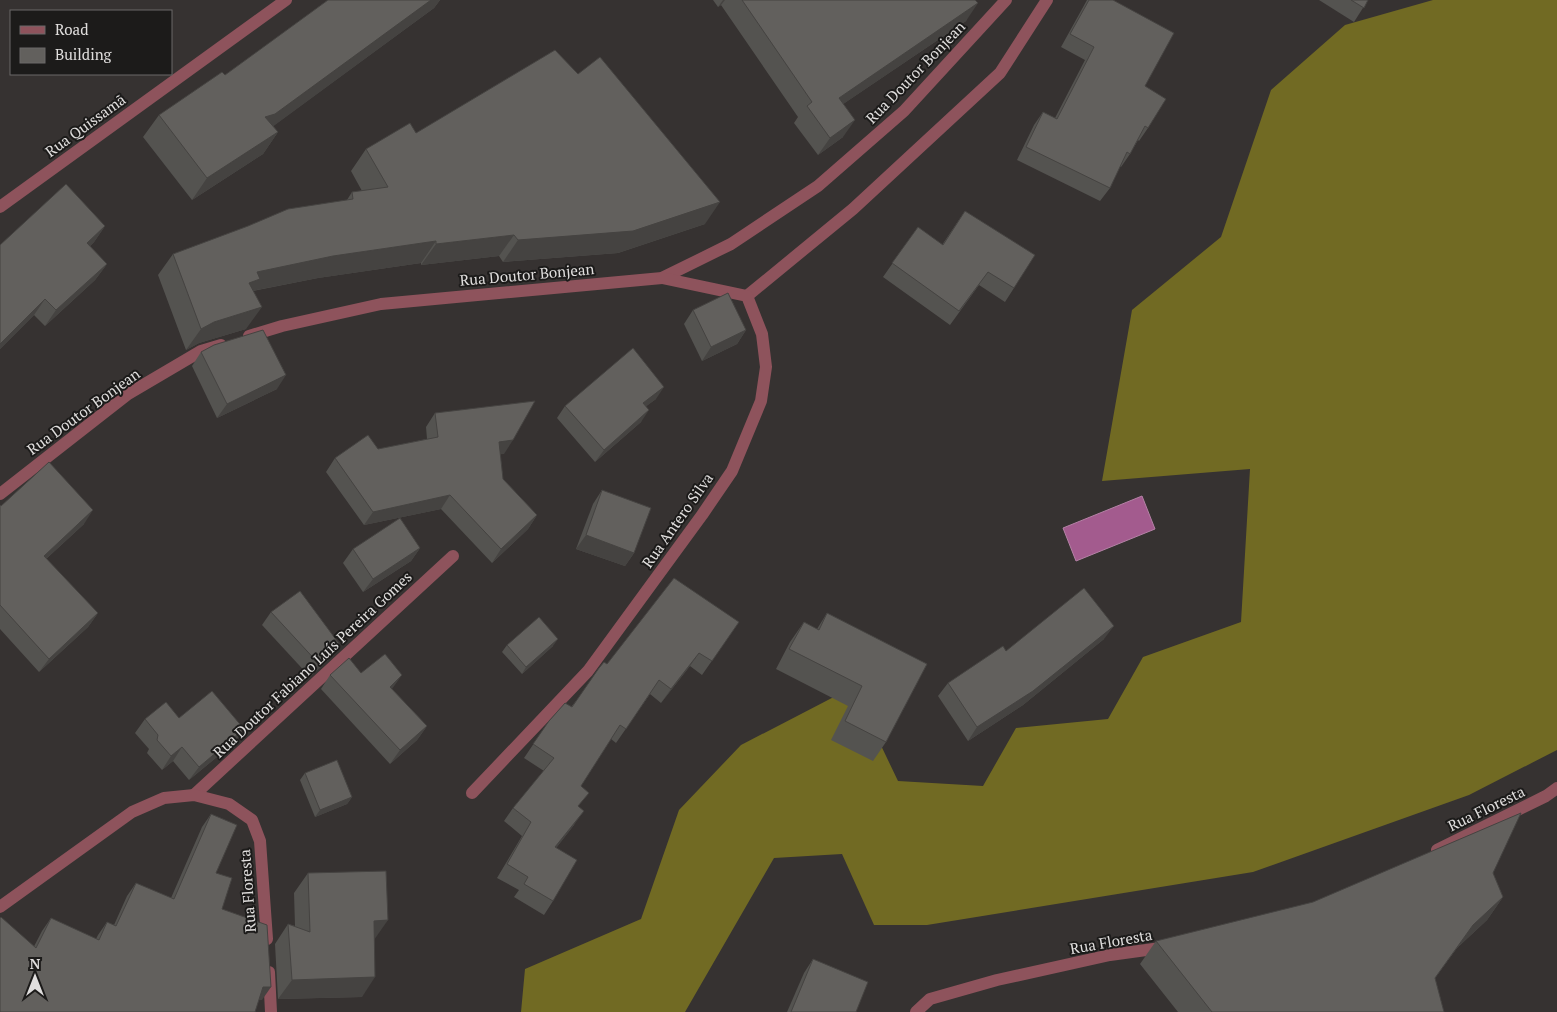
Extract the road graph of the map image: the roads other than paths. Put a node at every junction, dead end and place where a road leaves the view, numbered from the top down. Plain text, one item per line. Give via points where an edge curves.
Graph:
1 (286, 0) edge
2 (1006, 0) edge
3 (1047, 0) edge
4 (0, 207) edge
5 (662, 278) junction
6 (747, 296) junction
7 (0, 494) edge
8 (453, 556) dead end
9 (1557, 788) edge
10 (472, 793) dead end
11 (194, 795) junction
12 (1423, 857) edge
13 (0, 907) edge
14 (1178, 946) edge
15 (271, 1012) edge
16 (916, 1012) edge

1 - 4 street, Rua Quissamã
2 - 5 street, Rua Doutor Bonjean via 904,110 818,186 730,244
3 - 6 street via 1000,73 854,209
5 - 6 street
5 - 7 street, Rua Doutor Bonjean via 381,304 282,326 201,351 128,394
6 - 10 street, Rua Antero Silva via 762,334 766,368 761,401 732,471 588,671
8 - 11 street, Rua Doutor Fabiano Luís Pereira Gomes
9 - 12 street, Rua Floresta
11 - 13 street, Rua Floresta via 164,798 132,812
11 - 15 street, Rua Floresta via 229,804 252,820 260,841
14 - 16 street, Rua Floresta via 1110,956 997,980 930,999

